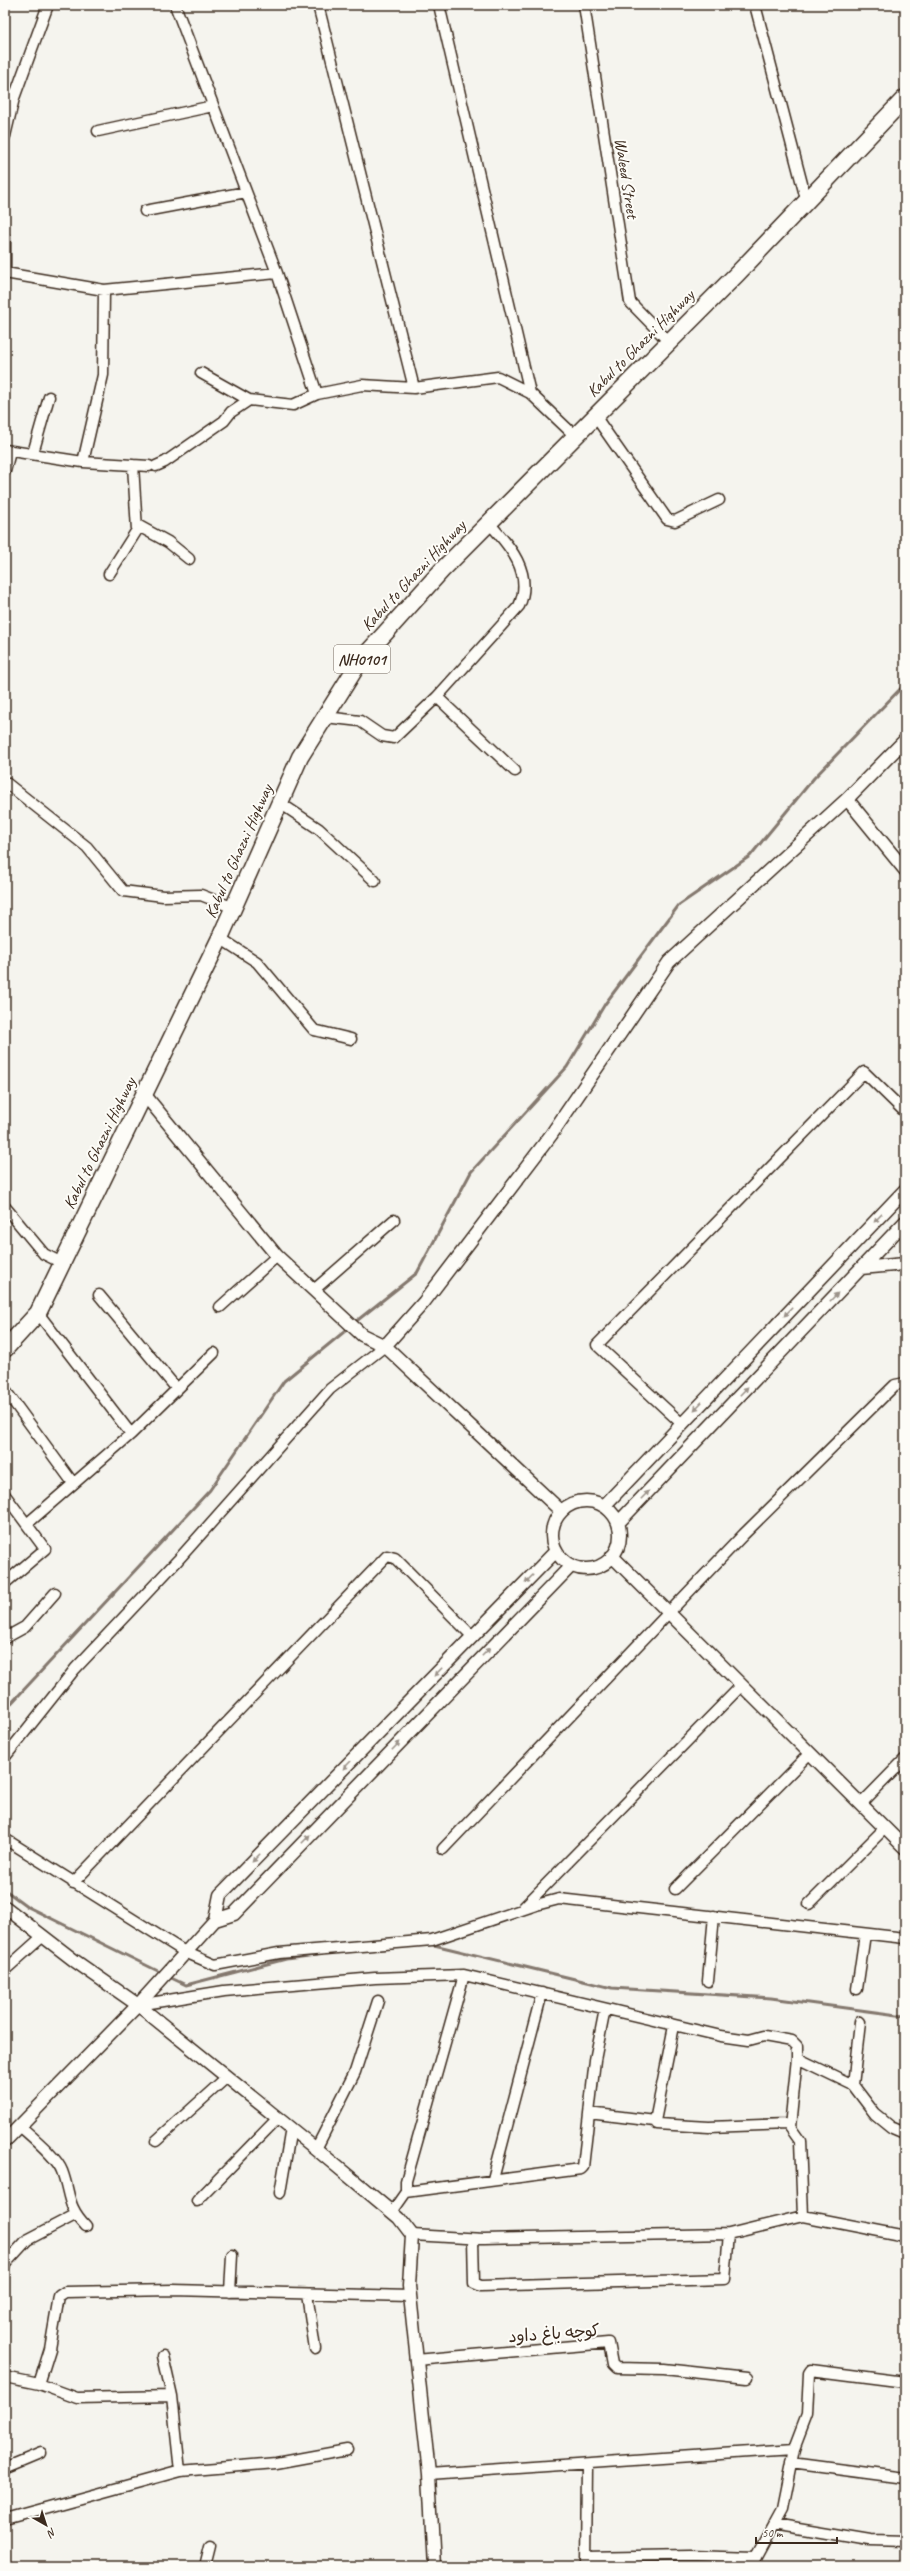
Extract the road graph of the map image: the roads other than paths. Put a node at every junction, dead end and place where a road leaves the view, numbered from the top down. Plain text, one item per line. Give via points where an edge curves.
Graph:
1 (48, 5) edge
2 (175, 5) edge
3 (318, 5) edge
4 (439, 5) edge
5 (584, 5) edge
6 (755, 5) edge
7 (5, 91) edge
8 (14, 98) junction
9 (905, 98) edge
10 (213, 106) junction
11 (6, 124) edge
12 (98, 131) dead end
13 (5, 136) edge
14 (246, 192) junction
15 (806, 200) junction
16 (145, 211) dead end
17 (5, 238) edge
18 (5, 258) edge
19 (277, 273) junction
20 (104, 290) junction
21 (669, 342) junction
22 (201, 373) dead end
23 (414, 388) junction
24 (530, 393) junction
25 (317, 394) junction
26 (49, 396) dead end
27 (249, 400) junction
28 (595, 416) junction
29 (574, 436) junction
30 (7, 451) edge
31 (33, 453) junction
32 (83, 462) junction
33 (133, 465) junction
34 (5, 471) edge
35 (719, 500) dead end
36 (488, 523) junction
37 (137, 525) junction
38 (189, 559) dead end
39 (109, 574) dead end
40 (437, 698) junction
41 (325, 717) junction
42 (905, 740) edge
43 (515, 771) dead end
44 (5, 782) edge
45 (847, 799) junction
46 (280, 802) junction
47 (905, 870) edge
48 (375, 881) dead end
49 (234, 908) junction
50 (220, 938) junction
51 (351, 1039) dead end
52 (144, 1094) junction
53 (905, 1112) edge
54 (905, 1190) edge
55 (5, 1207) edge
56 (394, 1220) dead end
57 (905, 1222) edge
58 (277, 1256) junction
59 (62, 1263) junction
60 (905, 1264) edge
61 (861, 1268) junction
62 (318, 1294) junction
63 (99, 1295) dead end
64 (220, 1307) dead end
65 (38, 1314) junction
66 (384, 1346) junction
67 (5, 1349) edge
68 (214, 1353) dead end
69 (905, 1383) edge
70 (177, 1389) junction
71 (5, 1390) edge
72 (681, 1423) junction
73 (131, 1434) junction
74 (74, 1483) junction
75 (5, 1494) edge
76 (604, 1506) junction
77 (561, 1511) junction
78 (28, 1523) junction
79 (618, 1523) junction
80 (556, 1551) junction
81 (612, 1556) junction
82 (571, 1566) junction
83 (5, 1583) edge
84 (55, 1593) dead end
85 (669, 1613) junction
86 (473, 1636) junction
87 (5, 1638) edge
88 (742, 1685) junction
89 (810, 1753) junction
90 (5, 1757) edge
91 (905, 1760) edge
92 (861, 1804) junction
93 (885, 1828) junction
94 (5, 1839) edge
95 (905, 1848) edge
96 (443, 1849) dead end
97 (73, 1883) junction
98 (675, 1890) dead end
99 (809, 1904) dead end
100 (5, 1907) edge
101 (521, 1910) junction
102 (714, 1916) junction
103 (216, 1920) junction
104 (865, 1934) junction
105 (43, 1936) junction
106 (905, 1938) edge
107 (185, 1952) junction
108 (5, 1970) edge
109 (464, 1975) junction
110 (708, 1981) dead end
111 (857, 1989) dead end
112 (542, 1993) junction
113 (378, 2001) dead end
114 (138, 2005) junction
115 (605, 2009) junction
116 (860, 2022) dead end
117 (674, 2026) junction
118 (797, 2058) junction
119 (227, 2077) junction
120 (853, 2085) junction
121 (589, 2113) junction
122 (278, 2118) junction
123 (655, 2121) junction
124 (20, 2126) junction
125 (790, 2127) junction
126 (291, 2128) junction
127 (905, 2132) edge
128 (5, 2141) edge
129 (156, 2141) dead end
130 (316, 2149) junction
131 (493, 2179) junction
132 (406, 2192) junction
133 (280, 2193) dead end
134 (197, 2201) dead end
135 (392, 2212) junction
136 (75, 2215) junction
137 (802, 2216) junction
138 (86, 2226) dead end
139 (729, 2234) junction
140 (412, 2235) junction
141 (905, 2236) edge
142 (473, 2238) junction
143 (232, 2255) dead end
144 (5, 2264) edge
145 (230, 2292) junction
146 (307, 2294) junction
147 (410, 2296) junction
148 (315, 2349) dead end
149 (163, 2356) dead end
150 (416, 2360) junction
151 (5, 2376) edge
152 (747, 2378) dead end
153 (905, 2382) edge
154 (39, 2384) junction
155 (172, 2396) junction
156 (794, 2449) junction
157 (347, 2450) dead end
158 (41, 2453) dead end
159 (791, 2463) junction
160 (587, 2465) junction
161 (5, 2468) edge
162 (180, 2471) junction
163 (429, 2474) junction
164 (905, 2478) edge
165 (5, 2519) edge
166 (774, 2524) junction
167 (905, 2541) edge
168 (210, 2546) dead end
169 (586, 2561) edge
170 (754, 2563) edge
171 (205, 2566) edge
172 (434, 2566) edge

1 - 8 street
2 - 10 street
3 - 23 street
4 - 24 street
5 - 21 street, Waleed Street via 630,302
6 - 15 street
7 - 8 street
8 - 11 street
9 - 15 highway, Kabul to Ghazni Highway / NH0101
10 - 12 street
10 - 14 street
11 - 13 street
14 - 16 street
14 - 19 street
15 - 21 highway, Kabul to Ghazni Highway / NH0101
17 - 18 street
18 - 20 street via 5,273
19 - 20 street
19 - 25 street
20 - 32 street via 103,375
21 - 28 highway, Kabul to Ghazni Highway / NH0101
22 - 27 street
23 - 24 street via 498,377
23 - 25 street via 362,385
24 - 29 street
25 - 27 street via 293,405
26 - 31 street
27 - 33 street via 231,412 224,421 165,462 153,466
28 - 29 highway, Kabul to Ghazni Highway / NH0101
28 - 35 street via 667,519 675,521
29 - 36 highway, Kabul to Ghazni Highway / NH0101
30 - 31 street
30 - 34 street
31 - 32 street
32 - 33 street
33 - 37 street
36 - 40 street via 512,547 521,570 524,588 522,599 519,606
36 - 41 highway, Kabul to Ghazni Highway / NH0101 via 360,661
37 - 38 street via 168,542
37 - 39 street via 136,533
40 - 41 street via 394,738 382,736 360,721
40 - 43 street
41 - 46 highway, Kabul to Ghazni Highway / NH0101 via 300,757
42 - 45 street
44 - 49 street via 87,847 123,891 163,896 201,895
45 - 47 street
45 - 66 street via 670,962 551,1135 424,1302
46 - 48 street via 319,829
46 - 49 highway, Kabul to Ghazni Highway / NH0101
49 - 50 highway, Kabul to Ghazni Highway / NH0101
50 - 51 street via 257,962 314,1030
50 - 52 highway, Kabul to Ghazni Highway / NH0101
52 - 58 street
52 - 59 highway, Kabul to Ghazni Highway / NH0101
53 - 72 street via 864,1072 597,1345
54 -> 72 street
55 - 59 street via 44,1254
56 - 62 street
57 - 61 street
58 - 62 street
58 - 64 street
59 - 65 highway, Kabul to Ghazni Highway / NH0101
60 - 61 street
79 -> 61 street
62 - 66 street via 362,1335
63 - 70 street
65 - 67 highway, Kabul to Ghazni Highway / NH0101
65 - 73 street
66 - 77 street
66 - 90 street via 330,1388 178,1560 75,1669
68 - 70 street
69 - 85 street via 895,1385 744,1534
70 - 73 street
71 - 74 street
72 - 76 street
73 - 74 street
74 - 78 street
75 - 78 street
76 - 77 street via 593,1501 582,1501 570,1504
76 - 79 street via 613,1513
77 - 80 street via 552,1530 552,1541
78 - 83 street via 45,1549
79 - 81 street via 618,1546
80 - 82 street
80 -> 86 street
81 - 82 street via 593,1568
81 - 85 street
103 -> 82 street via 234,1914
84 - 87 street via 25,1627
85 - 88 street
85 - 96 street
86 - 97 street via 395,1558 387,1556
86 -> 103 street via 220,1895
88 - 89 street
88 - 101 street
89 - 92 street
89 - 98 street
91 - 92 street
92 - 93 street
93 - 95 street
93 - 99 street
94 - 97 street
97 - 107 street
100 - 105 street
101 - 102 street via 559,1899
101 - 107 street via 432,1940 279,1953 215,1965
102 - 104 street
102 - 110 street
103 - 107 street
104 - 106 street
104 - 111 street
105 - 108 street
105 - 114 street via 75,1962
107 - 114 street
109 - 112 street
109 - 114 street via 375,1978 224,1991
109 - 132 street via 406,2181
112 - 115 street
112 - 131 street
113 - 130 street via 355,2072
114 - 119 street
114 - 124 street
115 - 117 street
115 - 121 street via 595,2060
116 - 120 street
117 - 118 street via 749,2040 764,2036 792,2041 796,2046
117 - 123 street
118 - 120 street
118 - 125 street
119 - 122 street
119 - 129 street
120 - 127 street via 875,2114 891,2127
121 - 123 street
121 - 131 street via 581,2169
122 - 126 street
122 - 134 street
123 - 125 street via 661,2126 786,2124
124 - 128 street
124 - 136 street via 62,2170 68,2200
125 - 137 street via 800,2141
126 - 130 street
126 - 133 street
130 - 135 street
131 - 132 street
132 - 135 street
135 - 140 street
136 - 138 street
136 - 144 street via 27,2240
137 - 139 street
137 - 141 street
139 - 142 street
139 - 142 street via 725,2279 481,2286 474,2283
140 - 142 street
140 - 147 street
143 - 145 street
145 - 146 street
145 - 154 street via 65,2292 59,2296 50,2349
146 - 147 street
146 - 148 street
147 - 150 street
149 - 155 street
150 - 152 street, کوچه باغ داود via 608,2343 612,2364 616,2368 664,2369
150 - 163 street
151 - 154 street
153 - 156 street via 811,2370 807,2415
154 - 155 street via 77,2398
155 - 162 street
156 - 159 street
156 - 160 street
157 - 162 street via 276,2463
158 - 161 street
159 - 164 street
159 - 166 street via 782,2509
160 - 163 street
160 - 169 street
162 - 165 street
163 - 172 street
166 - 167 street via 870,2540
166 - 170 street
168 - 171 street
169 - 170 street via 688,2555

